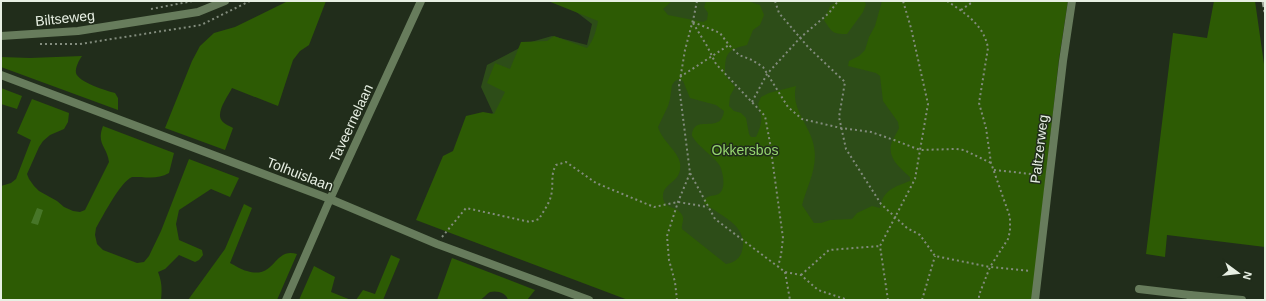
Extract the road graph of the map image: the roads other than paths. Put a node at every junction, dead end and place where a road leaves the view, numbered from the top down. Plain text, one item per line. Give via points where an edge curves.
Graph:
1 (225, 1) edge
2 (421, 1) edge
3 (1072, 1) edge
4 (1, 36) edge
5 (1, 75) edge
6 (330, 199) junction
7 (1139, 289) dead end
8 (1190, 297) edge
9 (286, 300) edge
10 (589, 300) edge
11 (1035, 300) edge
12 (1242, 300) edge

1 - 4 street, Biltseweg via 198,12 86,30
2 - 6 street, Taveernelaan
3 - 11 street, Paltzerweg via 1062,61
5 - 6 street, Tolhuislaan
6 - 9 street, Taveernelaan
6 - 10 street, Tolhuislaan via 437,244
7 - 8 street
8 - 12 street

